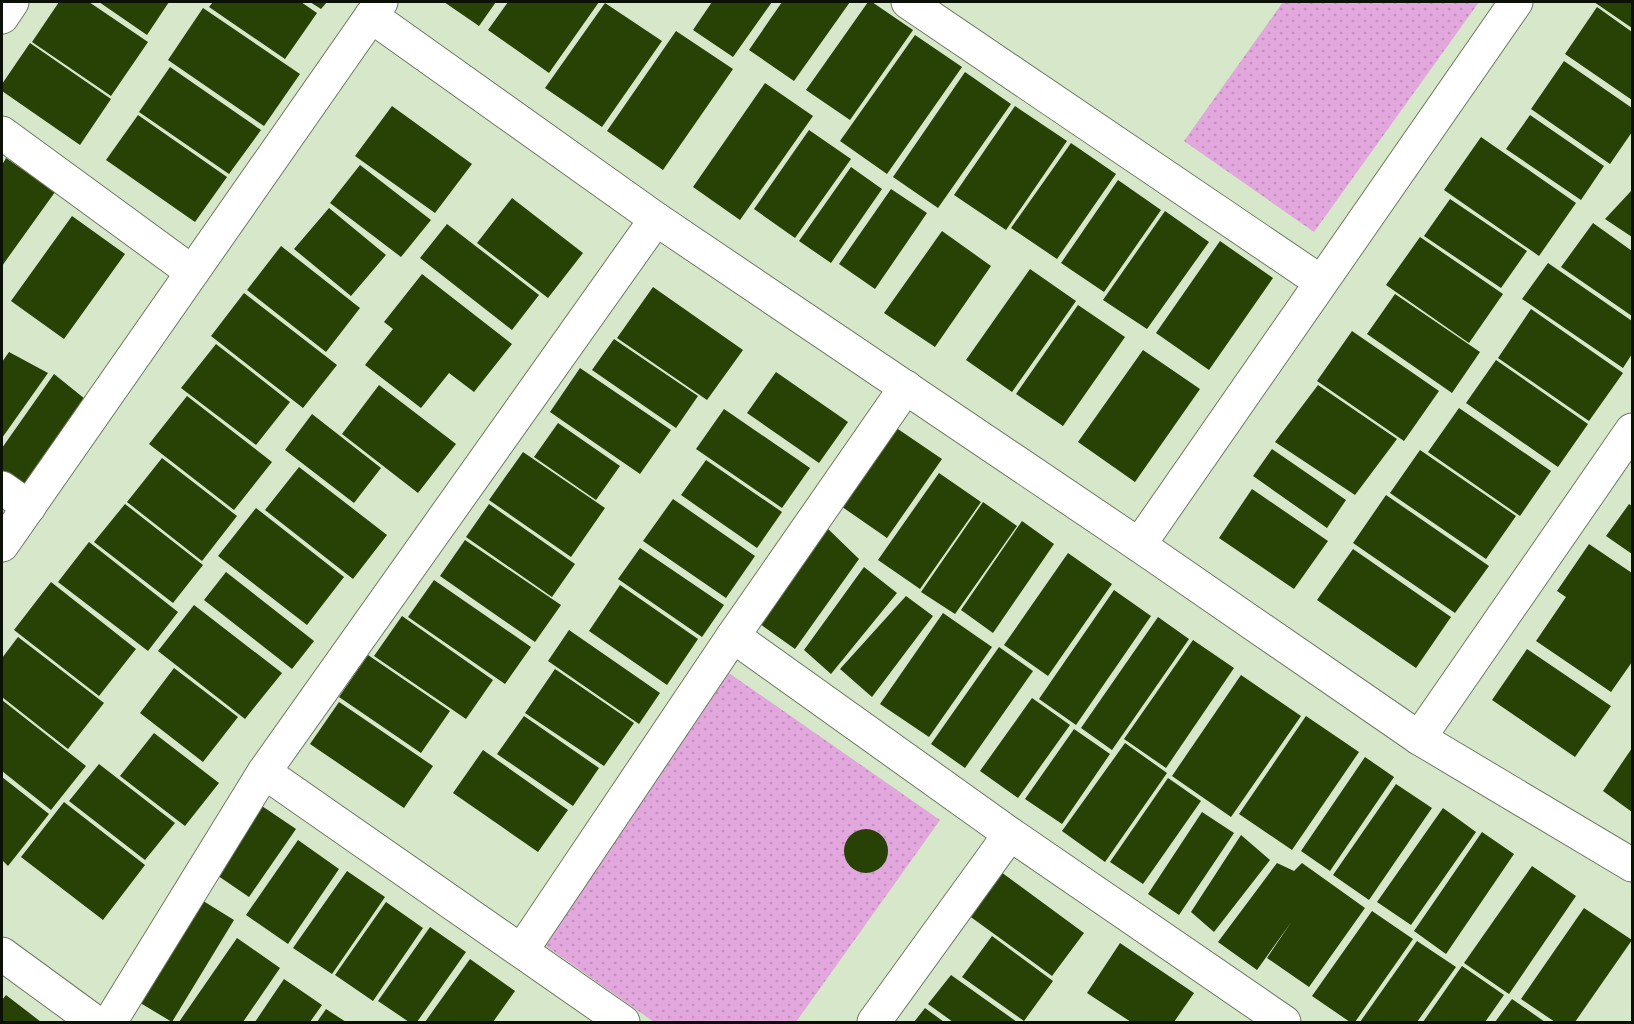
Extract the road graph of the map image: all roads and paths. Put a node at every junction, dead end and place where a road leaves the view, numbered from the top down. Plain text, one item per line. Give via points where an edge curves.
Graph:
1 (12, 2) edge
2 (908, 2) edge
3 (1516, 2) edge
4 (376, 9) edge
5 (2, 16) edge
6 (2, 133) edge
7 (656, 219) junction
8 (192, 272) junction
9 (1321, 282) junction
10 (906, 387) junction
11 (1632, 430) edge
12 (2, 488) edge
13 (28, 507) junction
14 (1138, 545) junction
15 (2, 546) edge
16 (733, 636) junction
17 (1419, 738) junction
18 (264, 772) junction
19 (1010, 834) junction
20 (1632, 865) edge
21 (522, 950) junction
22 (2, 954) edge
23 (1246, 1012) edge
24 (95, 1023) edge
25 (110, 1023) edge
26 (623, 1023) edge
27 (874, 1023) edge
28 (1284, 1023) edge

1 - 5 street
2 - 9 street
3 - 9 street
4 - 7 street
4 - 8 street
6 - 8 street
7 - 10 street
7 - 18 street
8 - 13 street
9 - 14 street
10 - 14 street
10 - 16 street
11 - 17 street
12 - 13 street
13 - 15 street
14 - 17 street
16 - 19 street
16 - 21 street
17 - 20 street
18 - 21 street
18 - 25 street
19 - 23 street
19 - 27 street
21 - 26 street
22 - 24 street
23 - 28 street

